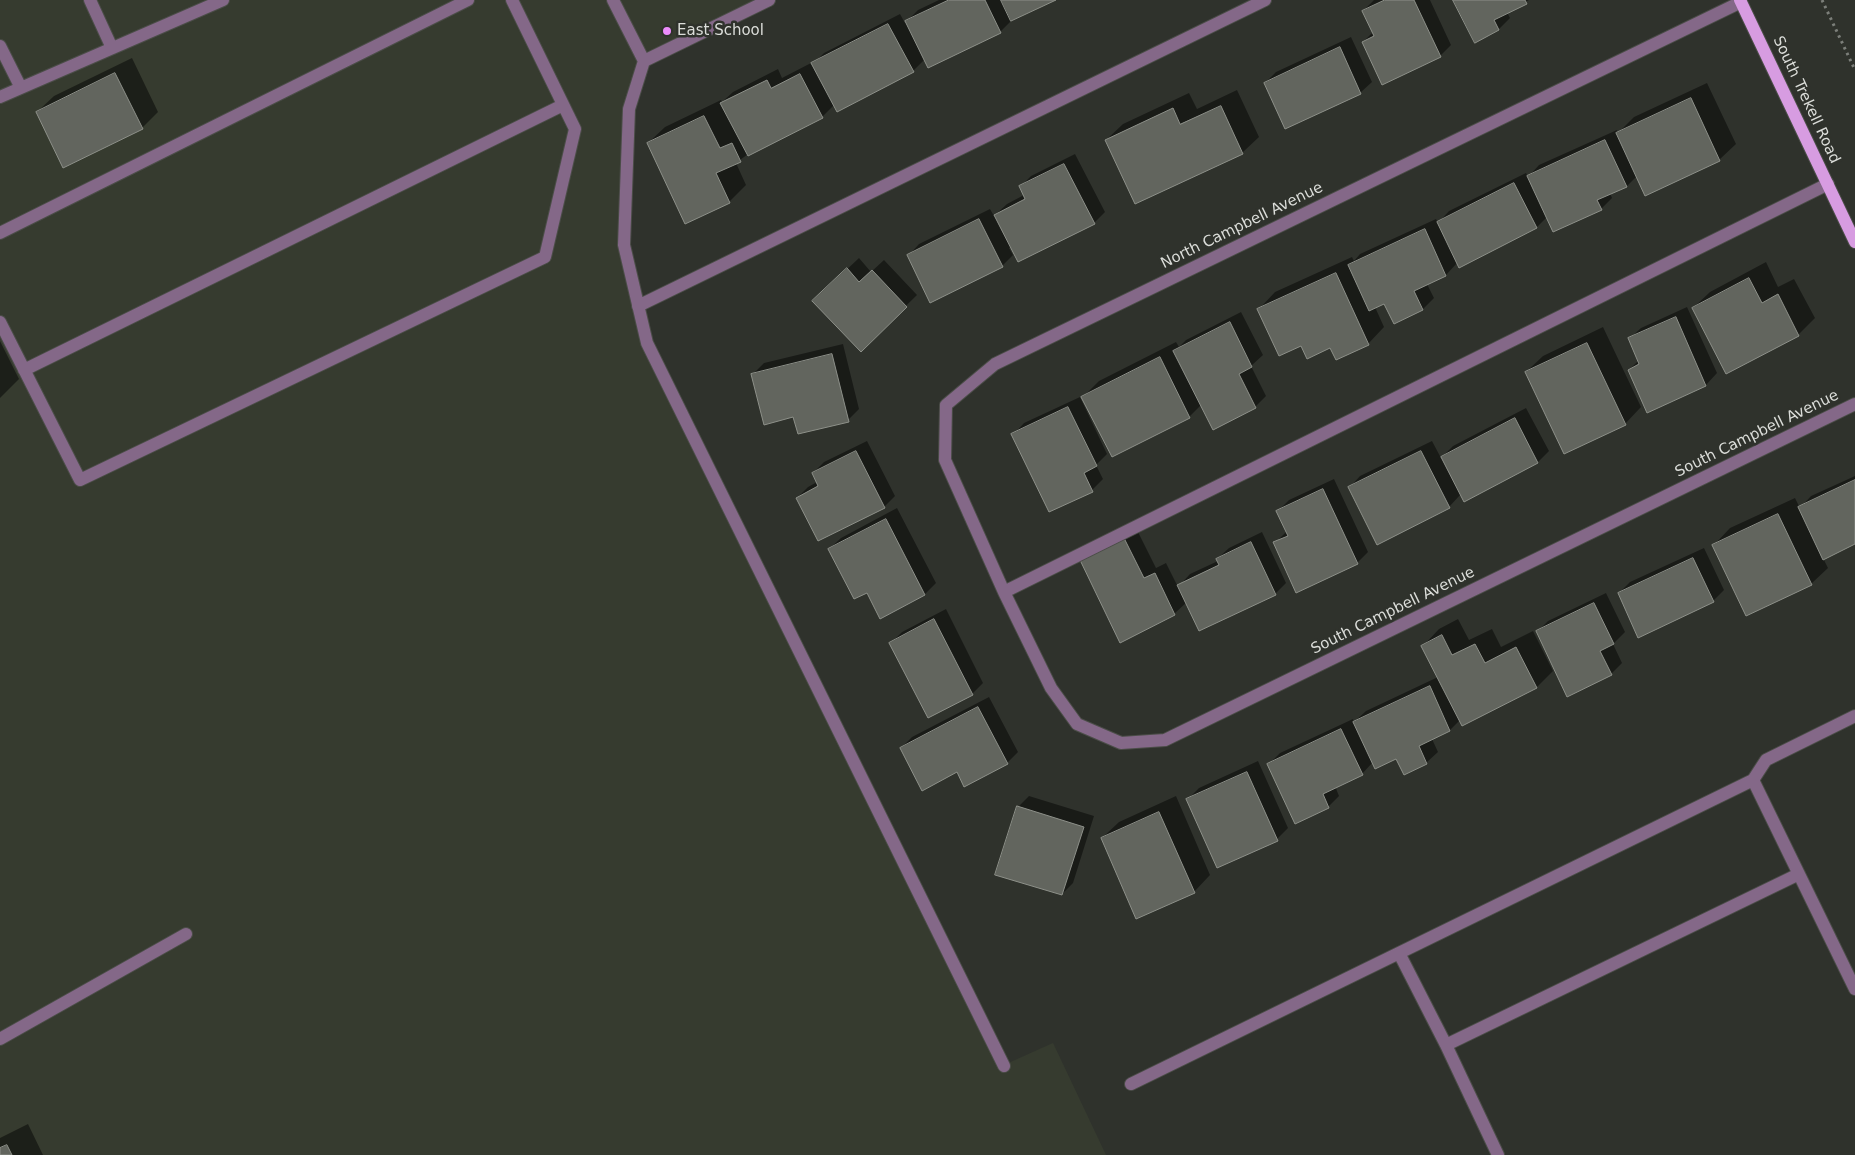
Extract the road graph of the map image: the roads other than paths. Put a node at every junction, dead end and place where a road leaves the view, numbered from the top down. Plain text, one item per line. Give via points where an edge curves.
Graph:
1 (90, 0) edge
2 (223, 0) edge
3 (468, 0) edge
4 (512, 0) edge
5 (613, 0) edge
6 (769, 0) edge
7 (1265, 0) edge
8 (1740, 1) edge
9 (0, 46) edge
10 (112, 48) junction
11 (644, 61) junction
12 (21, 88) junction
13 (0, 97) edge
14 (563, 105) junction
15 (1828, 184) junction
16 (0, 233) edge
17 (1855, 242) edge
18 (638, 306) junction
19 (0, 322) edge
20 (24, 370) junction
21 (1855, 404) edge
22 (1004, 592) junction
23 (1855, 716) edge
24 (1753, 780) junction
25 (1799, 874) junction
26 (186, 934) dead end
27 (1399, 953) junction
28 (1855, 988) edge
29 (0, 1039) edge
30 (1446, 1045) junction
31 (1004, 1066) dead end
32 (1131, 1084) dead end
33 (1498, 1155) edge

1 - 10 street
2 - 10 street
3 - 16 street
4 - 14 street
5 - 11 street
6 - 11 street
7 - 18 street
8 - 15 main road, South Trekell Road
8 - 22 street, North Campbell Avenue via 995,364 946,405 945,460
9 - 12 street
10 - 12 street
11 - 18 street via 629,109 624,245
12 - 13 street
14 - 20 street
14 - 20 street via 576,129 545,257 80,480
15 - 17 main road, South Trekell Road
15 - 22 street
18 - 31 street via 647,343
19 - 20 street
21 - 22 street, South Campbell Avenue via 1165,740 1121,743 1077,724 1051,688
23 - 24 street via 1766,760
24 - 25 street
24 - 27 street
25 - 28 street
25 - 30 street
26 - 29 street
27 - 30 street
27 - 32 street
30 - 33 street

